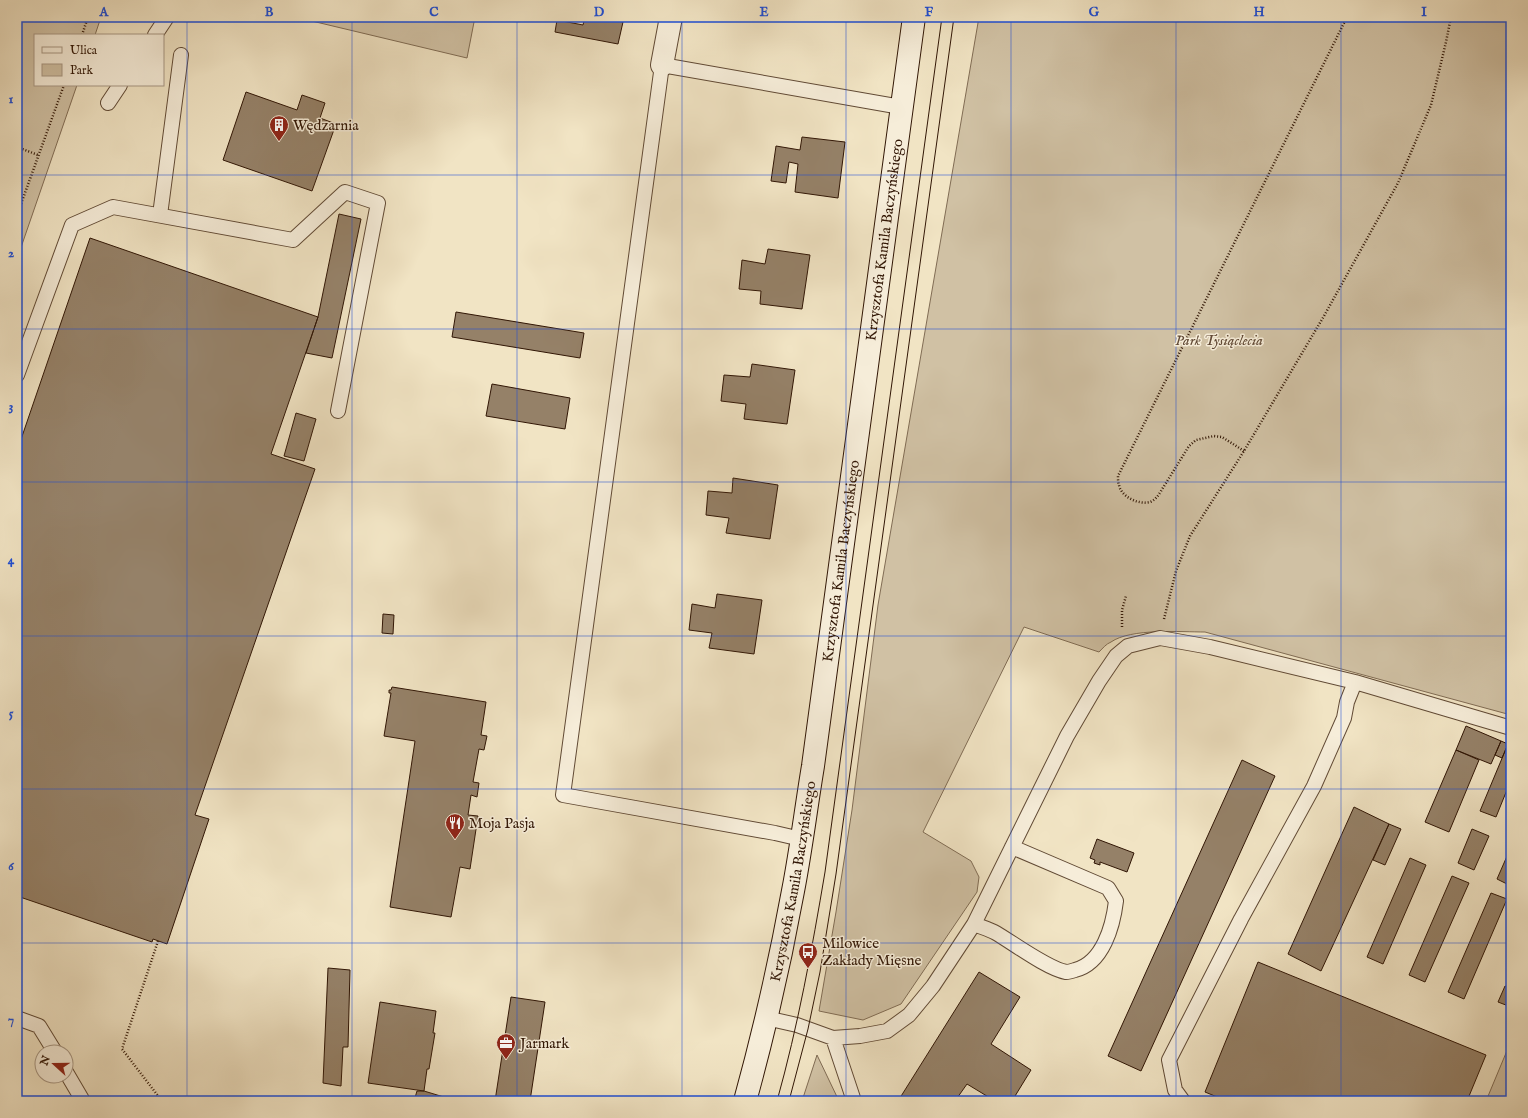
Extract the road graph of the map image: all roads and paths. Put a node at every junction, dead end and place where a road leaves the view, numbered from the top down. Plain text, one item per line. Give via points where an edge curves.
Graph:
1 (88, 17) edge
2 (167, 17) edge
3 (671, 17) edge
4 (914, 17) edge
5 (1347, 17) edge
6 (1451, 17) edge
7 (82, 34) edge
8 (156, 34) edge
9 (181, 55) dead end
10 (662, 65) junction
11 (64, 86) edge
12 (119, 86) edge
13 (108, 103) dead end
14 (902, 106) junction
15 (17, 147) edge
16 (38, 155) junction
17 (17, 215) edge
18 (160, 215) junction
19 (17, 375) edge
20 (338, 411) dead end
21 (1244, 451) junction
22 (1126, 596) dead end
23 (1160, 638) junction
24 (1128, 646) junction
25 (1355, 682) junction
26 (1511, 728) edge
27 (801, 839) junction
28 (1012, 847) junction
29 (974, 924) junction
30 (158, 941) dead end
31 (17, 1018) edge
32 (766, 1018) junction
33 (833, 1038) junction
34 (50, 1044) edge
35 (73, 1084) edge
36 (83, 1101) edge
37 (162, 1101) edge
38 (746, 1101) edge
39 (854, 1101) edge
40 (1183, 1101) edge

1 - 7 path
2 - 8 lane
3 - 10 street
4 - 14 street, Krzysztofa Kamila Baczyńskiego
5 - 21 path via 1118,476 1119,486 1123,493 1135,501 1150,502 1161,492 1189,446 1196,440 1222,437
6 - 21 path via 1430,105 1398,183 1324,316
9 - 18 lane
10 - 14 lane
10 - 27 lane via 563,795
11 - 16 path
12 - 13 lane
14 - 27 street, Krzysztofa Kamila Baczyńskiego
15 - 16 path
16 - 17 path
18 - 19 lane via 113,206 72,225
18 - 20 lane via 294,240 345,192 378,203
21 - 23 path via 1190,536 1176,571
22 - 24 path via 1121,622
23 - 24 lane
23 - 25 lane via 1210,647
24 - 28 lane via 1116,656 1099,681 1067,736
25 - 26 lane
25 - 40 lane via 1344,718 1314,786 1241,919 1169,1060 1175,1090
27 - 32 street, Krzysztofa Kamila Baczyńskiego via 783,943
28 - 29 lane
28 - 29 lane via 1108,888 1116,901 1114,917 1103,946 1094,959 1081,969 1066,972 1048,965 994,932
29 - 33 lane via 933,986 909,1016 887,1030
30 - 37 path via 122,1049
31 - 34 lane via 40,1026
32 - 33 lane via 797,1025
32 - 38 street, Krzysztofa Kamila Baczyńskiego
33 - 39 lane
35 - 36 lane

